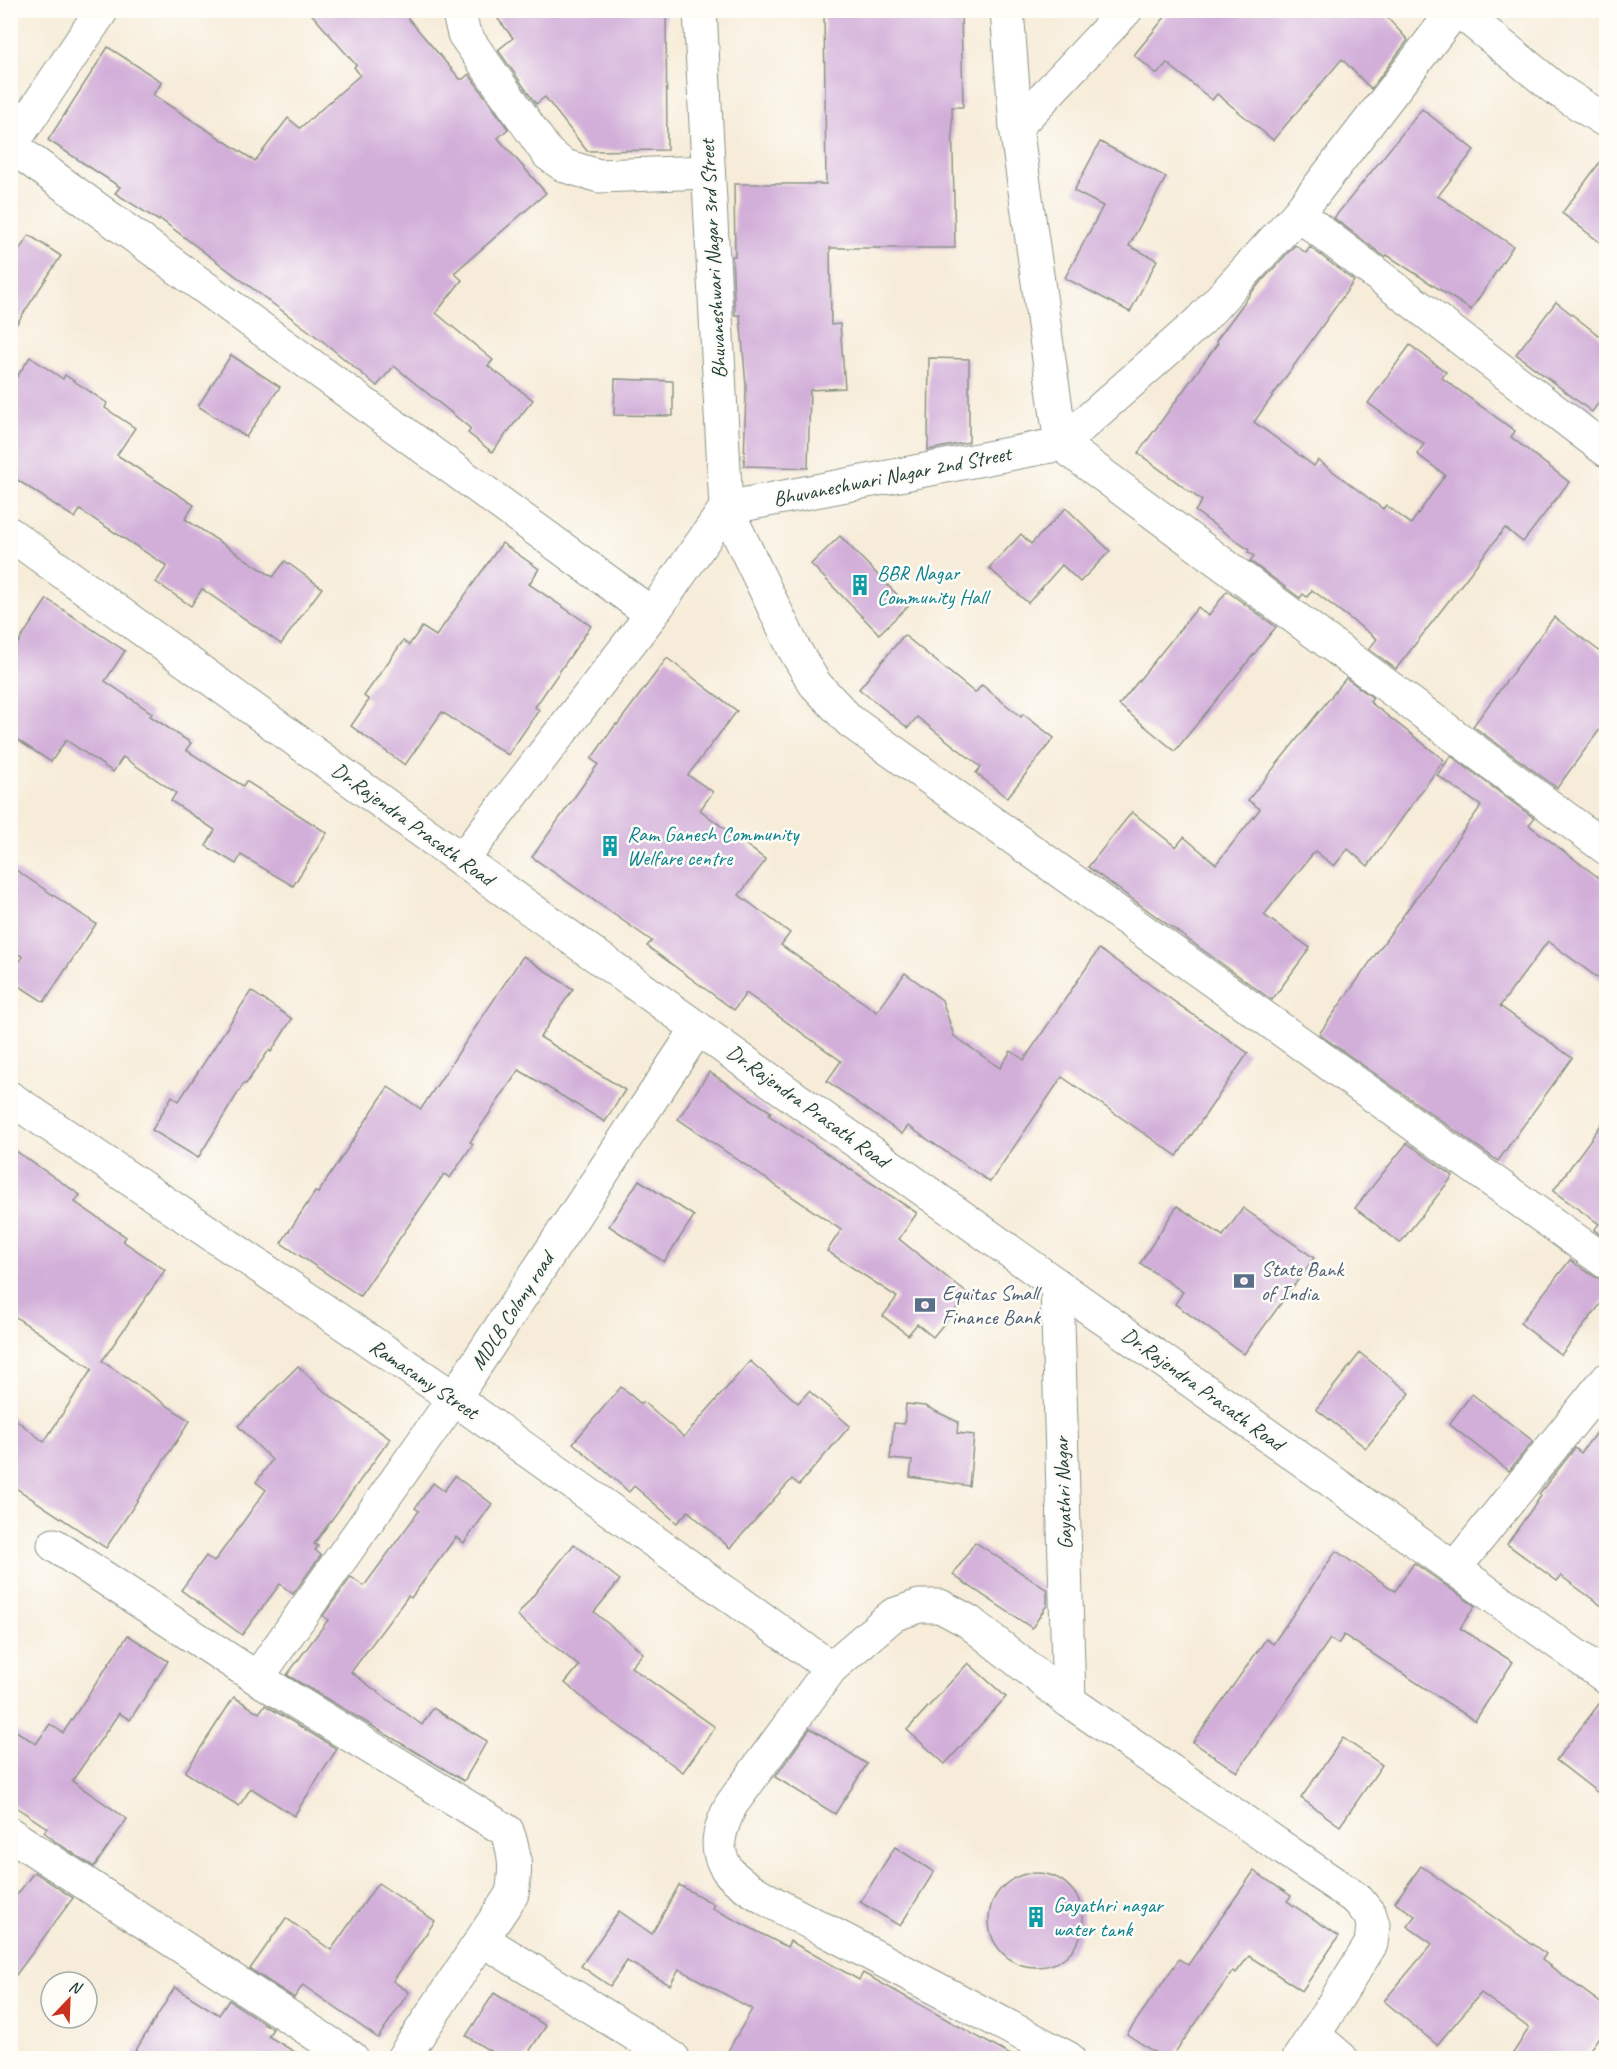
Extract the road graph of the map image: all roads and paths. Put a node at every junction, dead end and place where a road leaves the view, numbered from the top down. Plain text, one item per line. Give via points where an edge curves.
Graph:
1 (102, 10) edge
2 (438, 10) edge
3 (700, 10) edge
4 (1007, 10) edge
5 (1126, 10) edge
6 (1457, 10) edge
7 (461, 22) edge
8 (1606, 121) edge
9 (1016, 127) junction
10 (11, 146) edge
11 (708, 172) junction
12 (1298, 214) junction
13 (1061, 444) junction
14 (1606, 450) edge
15 (726, 508) junction
16 (10, 534) edge
17 (652, 614) junction
18 (1606, 848) edge
19 (462, 860) junction
20 (699, 1028) junction
21 (10, 1098) edge
22 (1606, 1262) edge
23 (1057, 1285) junction
24 (1606, 1380) edge
25 (454, 1398) junction
26 (54, 1545) dead end
27 (1454, 1569) junction
28 (831, 1668) junction
29 (1606, 1677) edge
30 (257, 1678) junction
31 (1069, 1701) junction
32 (10, 1834) edge
33 (483, 1940) junction
34 (1306, 2047) edge
35 (352, 2058) edge
36 (403, 2058) edge
37 (674, 2058) edge
38 (1068, 2058) edge
39 (1341, 2058) edge

1 - 10 street
2 - 7 street
3 - 11 street, Bhuvaneshwari Nagar 3rd Street
4 - 9 street
5 - 9 street
6 - 8 street via 1553,87
6 - 12 street
7 - 11 street via 548,154 565,166 599,176
9 - 13 street
10 - 17 street
11 - 15 street, Bhuvaneshwari Nagar 3rd Street
12 - 13 street via 1200,321
12 - 14 street
13 - 15 street, Bhuvaneshwari Nagar 2nd Street
13 - 18 street
15 - 17 street
15 - 22 street via 793,647 815,684 850,721
16 - 19 street, Dr.Rajendra Prasath Road
17 - 19 street
19 - 20 street, Dr.Rajendra Prasath Road
20 - 23 street, Dr.Rajendra Prasath Road
20 - 25 street, MDLB Colony road
21 - 25 street, Ramasamy Street
23 - 27 street, Dr.Rajendra Prasath Road
23 - 31 street, Gayathri Nagar
24 - 27 street
25 - 28 street, Ramasamy Street
25 - 30 street, MDLB Colony road
26 - 30 street
27 - 29 street, Dr.Rajendra Prasath Road
28 - 31 street via 893,1615 919,1606 940,1606 968,1621
28 - 38 street via 731,1805 720,1830 718,1849 727,1870 749,1888 797,1915
30 - 33 street via 507,1831 516,1866 512,1894
31 - 34 street via 1358,1900 1370,1915 1371,1944
32 - 35 street
33 - 36 street
33 - 37 street
34 - 39 street

